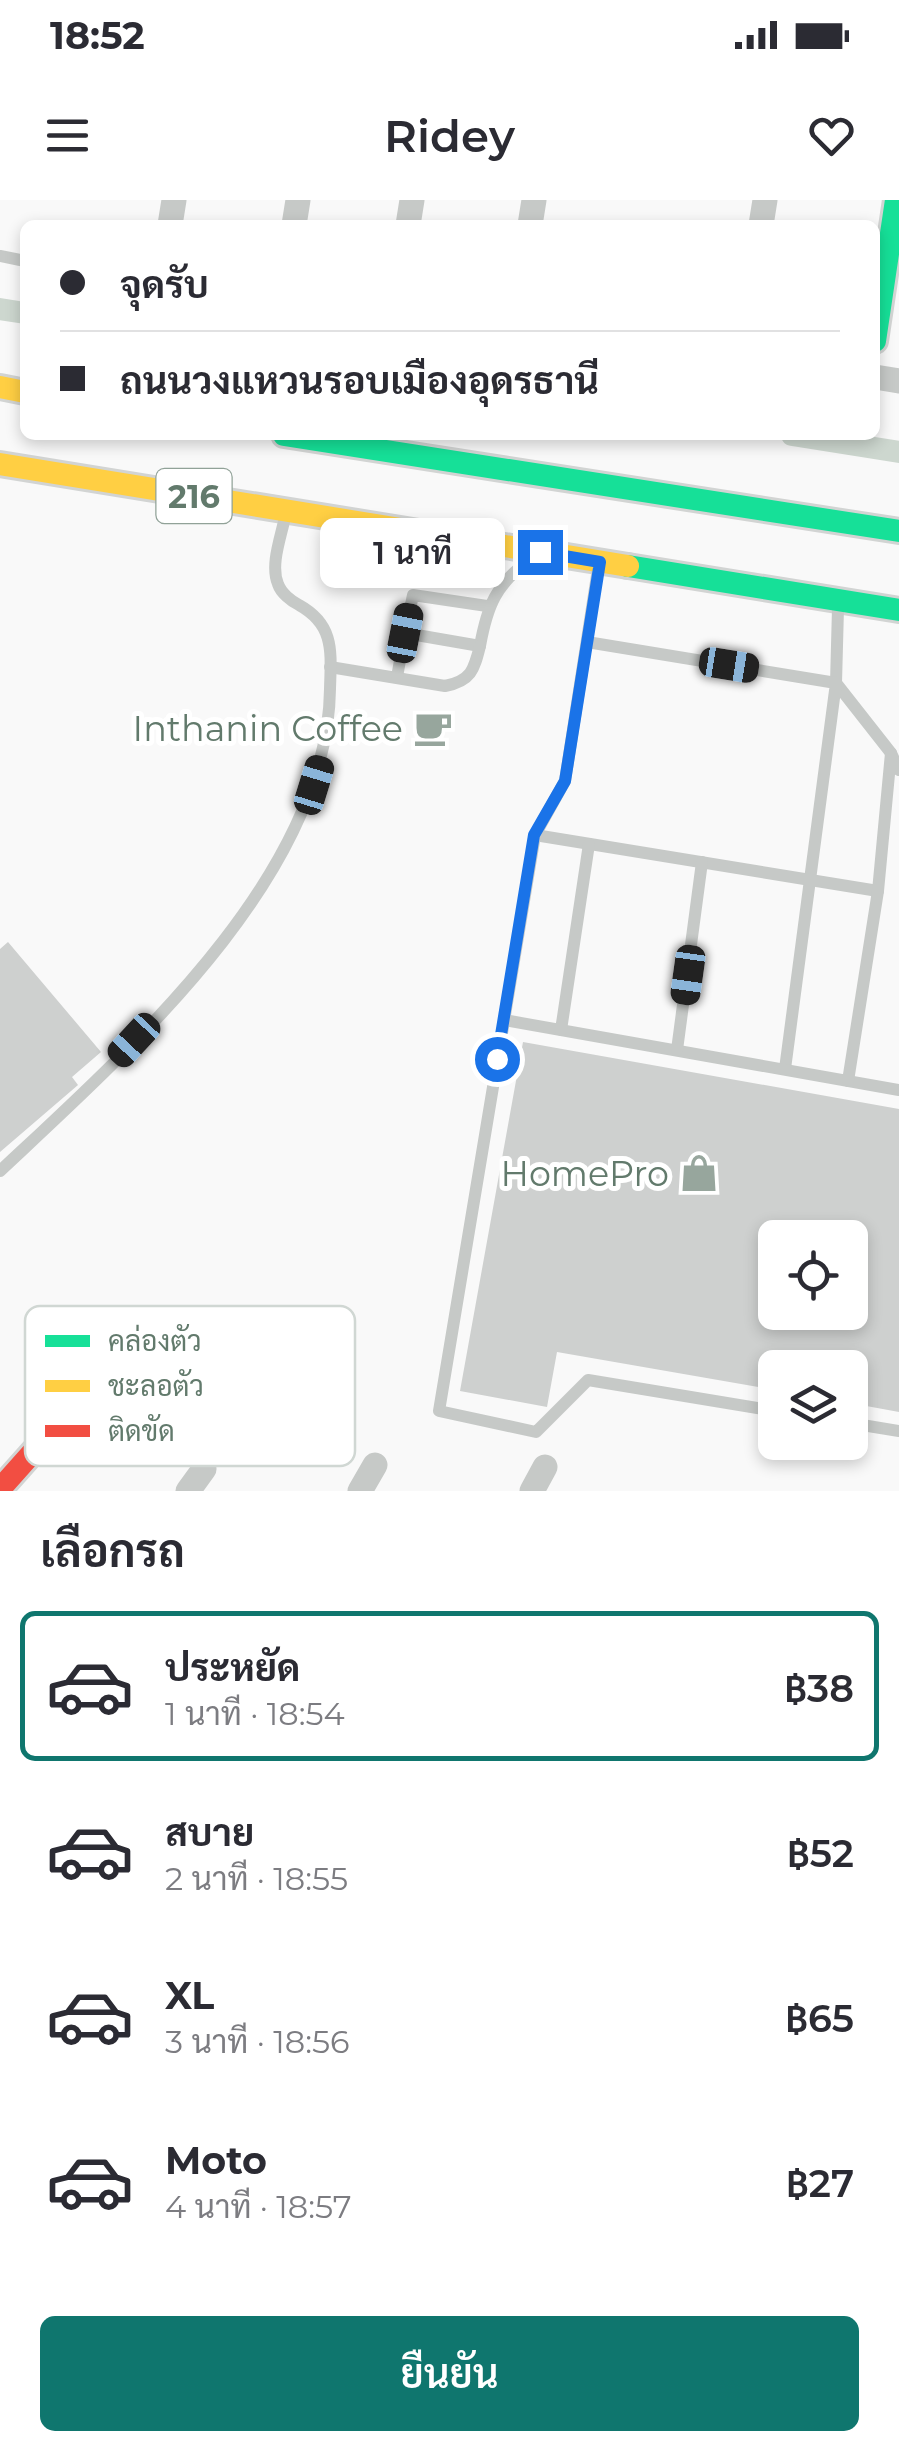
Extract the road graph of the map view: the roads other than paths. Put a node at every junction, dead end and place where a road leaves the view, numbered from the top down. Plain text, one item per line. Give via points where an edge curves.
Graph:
1 (896, 200) edge
2 (880, 307) edge
3 (316, 440) edge
4 (0, 464) edge
5 (286, 511) junction
6 (899, 531) edge
7 (540, 552) junction
8 (600, 562) junction
9 (838, 600) junction
10 (487, 606) junction
11 (899, 610) edge
12 (405, 633) junction
13 (587, 642) junction
14 (480, 646) junction
15 (330, 667) junction
16 (397, 678) junction
17 (836, 682) junction
18 (892, 752) junction
19 (899, 770) edge
20 (534, 835) junction
21 (589, 844) junction
22 (702, 862) junction
23 (808, 880) junction
24 (878, 891) junction
25 (504, 1020) junction
26 (561, 1030) junction
27 (678, 1050) junction
28 (785, 1069) junction
29 (848, 1080) junction
30 (899, 1090) edge
31 (0, 1172) edge
32 (758, 1408) edge
33 (868, 1426) edge
34 (899, 1431) edge
35 (25, 1461) edge
36 (375, 1465) dead end
37 (546, 1467) dead end
38 (204, 1470) dead end
39 (0, 1489) edge
40 (188, 1491) edge
41 (360, 1491) edge
42 (532, 1491) edge

1 - 2 main road
3 - 6 main road
4 - 5 main road, 216
5 - 7 main road, 216
5 - 15 lane via 278,587 325,625
7 - 8 main road, 216
7 - 10 lane via 514,571
8 - 9 main road, 216
8 - 13 lane
9 - 11 main road, 216
9 - 17 lane
10 - 12 lane via 413,595
10 - 14 lane
12 - 14 lane
12 - 16 lane
13 - 17 lane
13 - 20 lane via 565,781
14 - 16 lane via 474,672 462,683
15 - 16 lane
15 - 31 lane via 321,762 307,808 272,872 155,1018
17 - 18 lane
17 - 23 lane
18 - 19 lane
18 - 24 lane
20 - 21 lane
20 - 25 lane
21 - 22 lane
21 - 26 lane
22 - 23 lane
22 - 27 lane
23 - 24 lane
23 - 28 lane
24 - 29 lane
25 - 26 lane
25 - 32 lane via 439,1411 536,1432 588,1380
26 - 27 lane
27 - 28 lane
28 - 29 lane
29 - 30 lane
33 - 34 lane
35 - 39 main road
36 - 41 street
37 - 42 street
38 - 40 street

